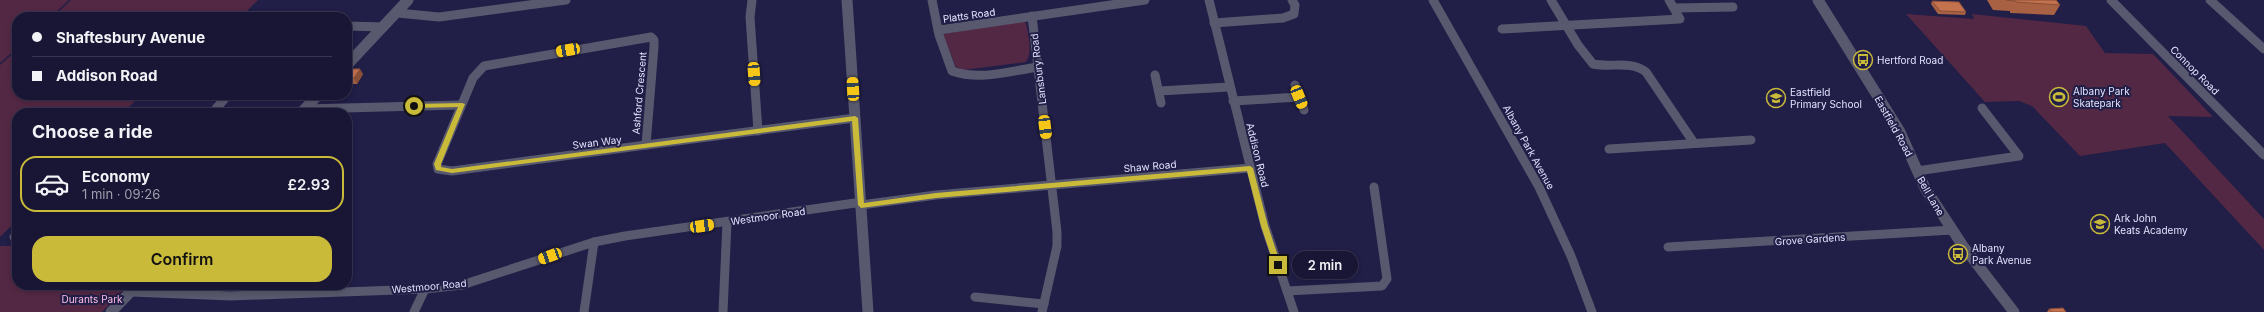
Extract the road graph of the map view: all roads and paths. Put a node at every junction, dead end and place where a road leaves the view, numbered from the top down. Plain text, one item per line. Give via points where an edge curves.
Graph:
1 (408, 0) edge
2 (566, 0) edge
3 (752, 0) edge
4 (847, 0) edge
5 (932, 0) edge
6 (1145, 0) edge
7 (1209, 0) edge
8 (1292, 0) edge
9 (1433, 0) edge
10 (1551, 0) edge
11 (1669, 0) edge
12 (1818, 0) edge
13 (2111, 0) edge
14 (2210, 0) edge
15 (1733, 7) dead end
16 (1675, 8) junction
17 (398, 13) junction
18 (1032, 16) junction
19 (1214, 23) junction
20 (1567, 25) junction
21 (352, 26) edge
22 (384, 27) junction
23 (1502, 29) dead end
24 (939, 30) junction
25 (2264, 49) edge
26 (352, 60) edge
27 (1038, 67) junction
28 (1154, 75) dead end
29 (474, 78) joint
30 (1295, 85) dead end
31 (1229, 87) junction
32 (1159, 91) junction
33 (1299, 97) junction
34 (224, 100) edge
35 (313, 100) edge
36 (1233, 101) junction
37 (1161, 102) dead end
38 (462, 104) junction
39 (216, 108) edge
40 (306, 108) edge
41 (1982, 108) dead end
42 (352, 109) edge
43 (1304, 110) dead end
44 (855, 118) junction
45 (758, 131) junction
46 (1751, 140) dead end
47 (1694, 143) junction
48 (646, 146) junction
49 (1609, 149) dead end
50 (2264, 155) edge
51 (1250, 168) junction
52 (1918, 171) junction
53 (1052, 186) junction
54 (1374, 187) dead end
55 (861, 205) junction
56 (727, 222) junction
57 (1952, 230) junction
58 (594, 242) junction
59 (1668, 248) dead end
60 (425, 289) junction
61 (132, 290) edge
62 (158, 290) edge
63 (1287, 292) junction
64 (975, 297) dead end
65 (1043, 308) edge
66 (111, 312) edge
67 (414, 312) edge
68 (584, 312) edge
69 (723, 312) edge
70 (868, 312) edge
71 (1294, 312) edge
72 (1592, 312) edge
73 (2014, 312) edge

1 - 17 street
2 - 17 street via 439,17
3 - 45 street via 750,17
4 - 44 street
5 - 24 street
6 - 18 street, Platts Road
7 - 19 street, Addison Road
8 - 19 street via 1295,6 1294,14 1283,18
9 - 72 street, Albany Park Avenue via 1539,187 1571,256
10 - 20 street
11 - 16 street
12 - 52 street, Eastfield Road via 1900,132
13 - 50 street, Connop Road
14 - 25 street
15 - 16 street
16 - 20 street via 1680,19
17 - 22 street
18 - 24 street, Platts Road
18 - 27 street, Lansbury Road
19 - 31 street, Addison Road
20 - 23 street
20 - 47 street via 1589,61 1601,65 1632,64 1643,69
21 - 22 street
22 - 26 street
24 - 27 street via 952,70 960,74 971,76
27 - 53 street, Lansbury Road
28 - 32 street
29 - 38 street, Swan Way
29 - 48 street, Ashford Crescent via 479,69 492,64 651,37 654,40 654,47
30 - 33 street
31 - 32 street
31 - 36 street, Addison Road
32 - 37 street
33 - 36 street
33 - 43 street
34 - 39 street
35 - 40 street
36 - 51 street, Addison Road
38 - 42 street
38 - 48 street, Swan Way via 437,164 438,169 443,171
41 - 52 street, Bell Lane via 2019,156
44 - 45 street, Swan Way
44 - 55 street
45 - 48 street, Swan Way
46 - 47 street
47 - 49 street
51 - 53 street, Shaw Road
51 - 63 street, Addison Road via 1265,226
52 - 57 street, Bell Lane via 1925,188
53 - 55 street, Shaw Road via 936,195
53 - 65 street, Lansbury Road via 1057,246
54 - 63 street via 1387,279 1382,286
55 - 56 street, Westmoor Road via 855,203
55 - 70 street
56 - 58 street, Westmoor Road
56 - 69 street
57 - 59 street, Grove Gardens
57 - 73 street, Bell Lane
58 - 60 street, Westmoor Road via 462,285
58 - 68 street
60 - 62 street, Westmoor Road via 231,296
60 - 67 street
61 - 66 street
63 - 71 street, Addison Road
64 - 65 street

